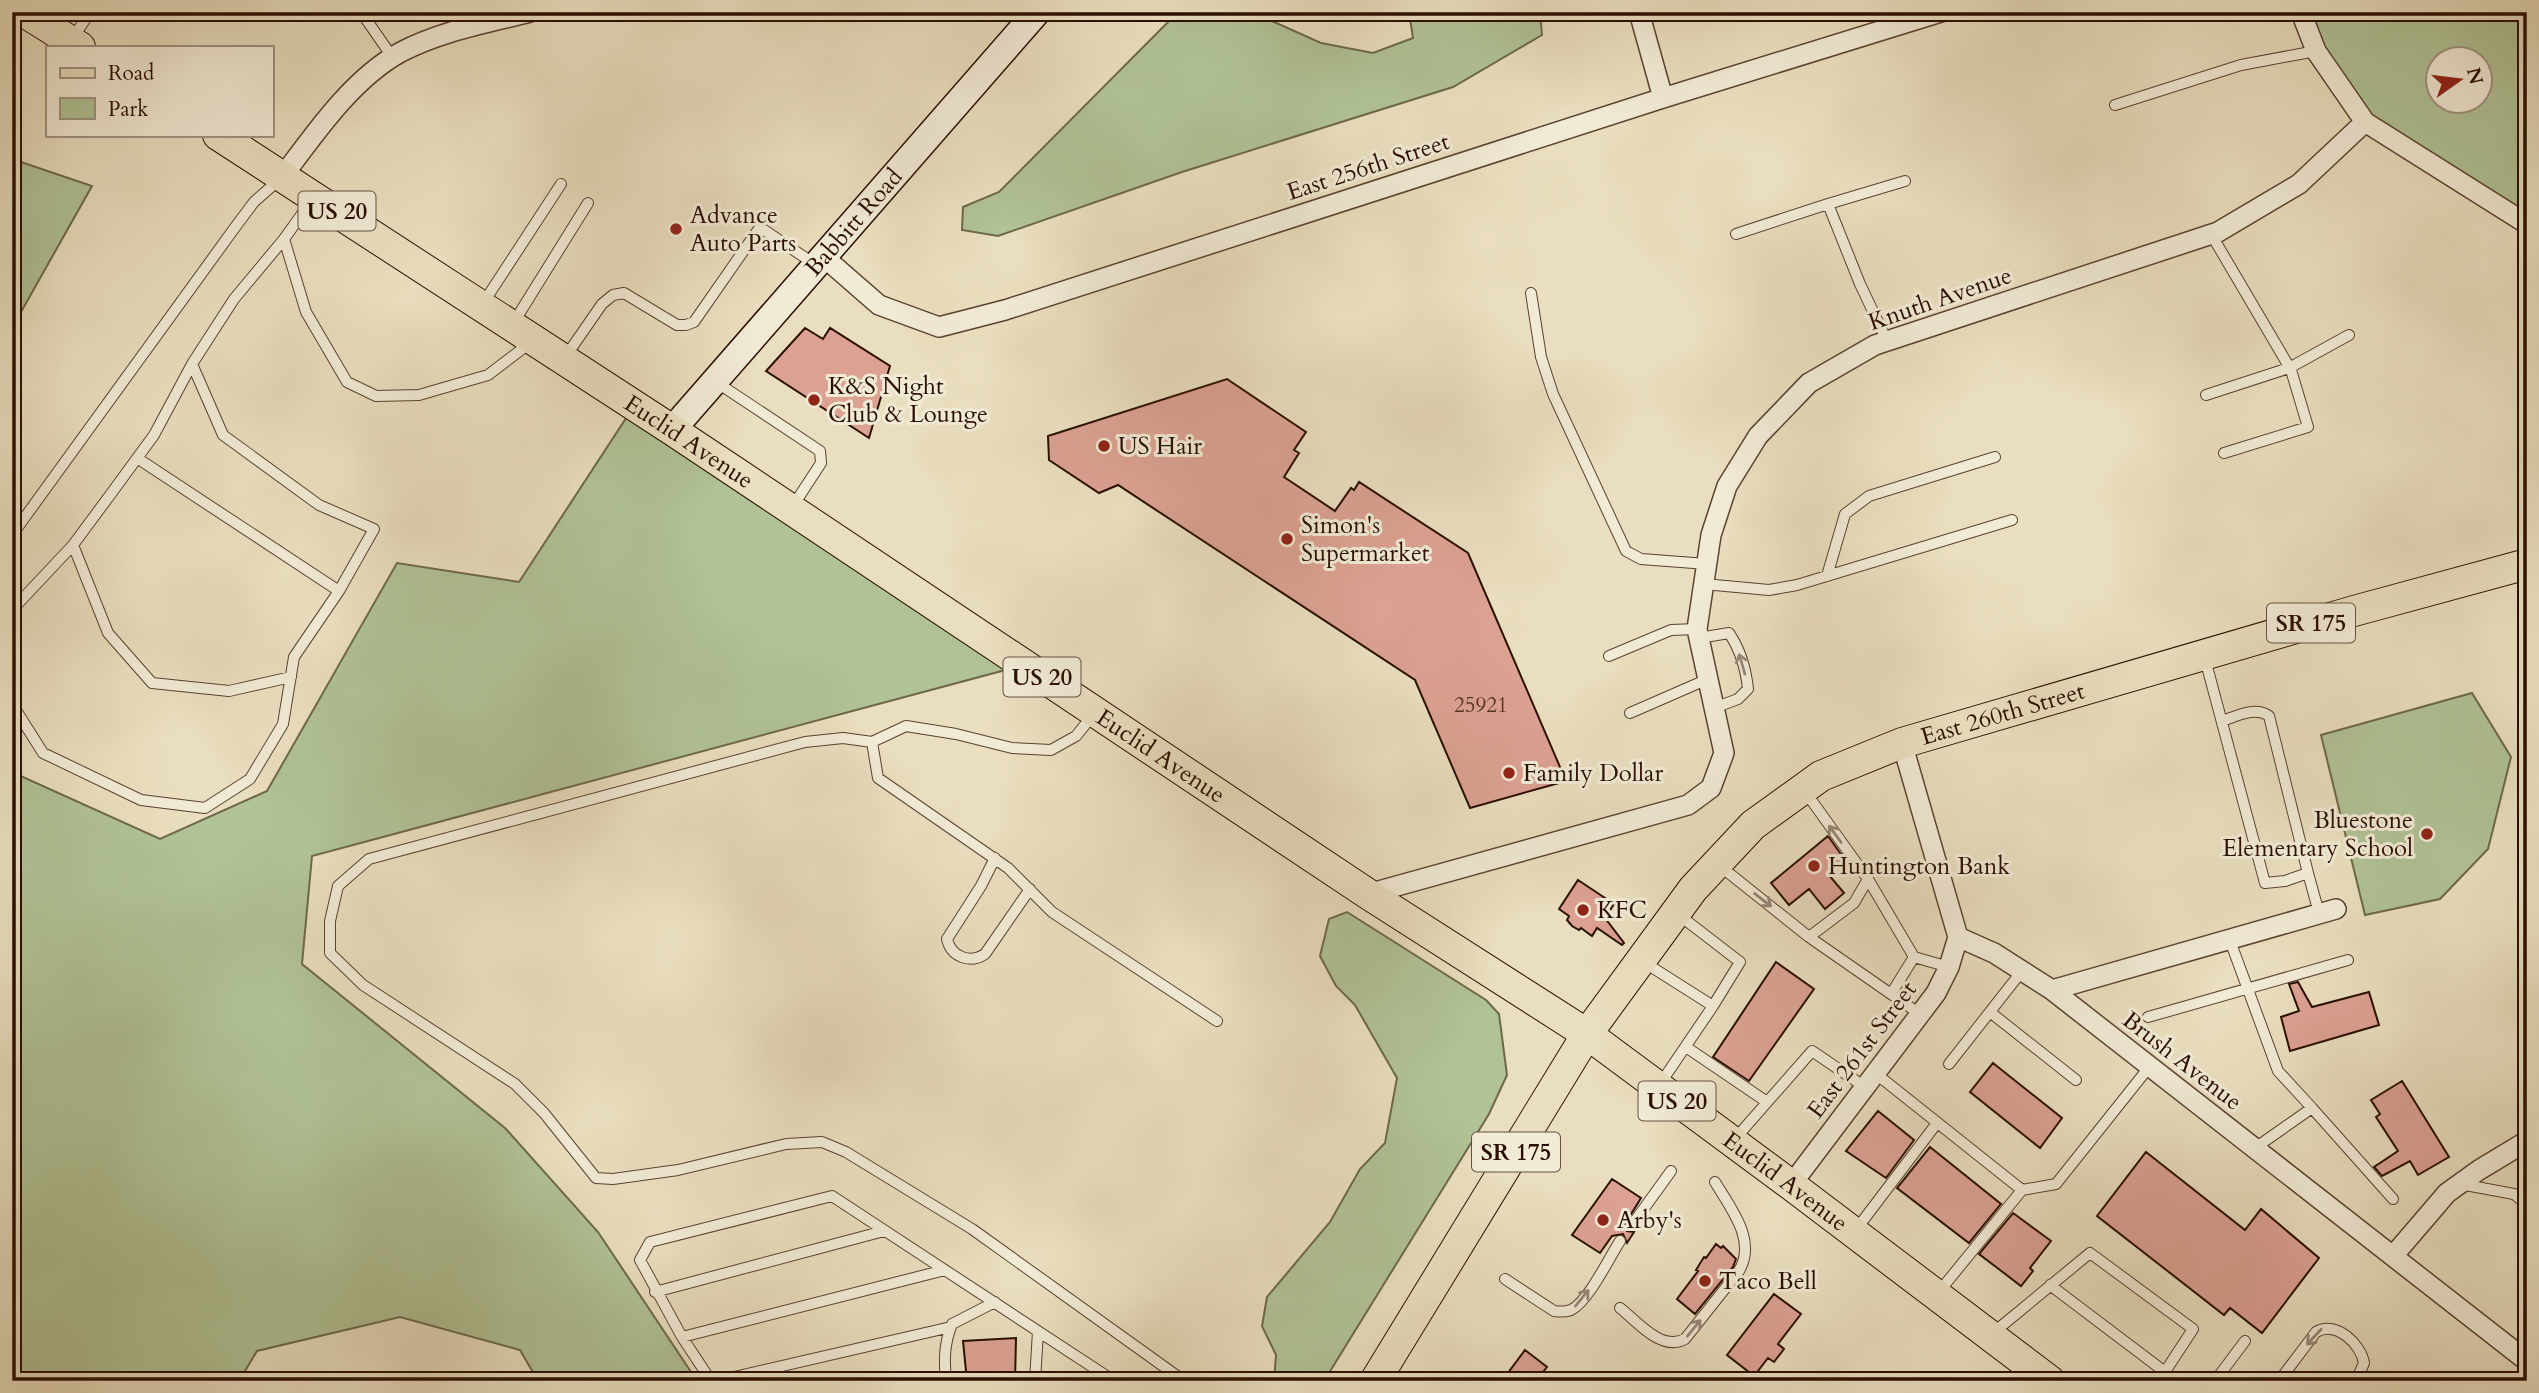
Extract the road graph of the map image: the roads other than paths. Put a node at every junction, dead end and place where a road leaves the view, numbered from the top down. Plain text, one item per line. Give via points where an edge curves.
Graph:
1 (24, 12) edge
2 (90, 12) edge
3 (362, 12) edge
4 (530, 12) edge
5 (1037, 12) edge
6 (1639, 12) edge
7 (1941, 12) edge
8 (2301, 12) edge
9 (75, 44) edge
10 (2316, 51) junction
11 (394, 58) junction
12 (1662, 98) junction
13 (2115, 105) dead end
14 (2365, 122) junction
15 (220, 136) edge
16 (283, 176) junction
17 (1905, 181) dead end
18 (561, 184) dead end
19 (314, 197) junction
20 (588, 203) dead end
21 (1828, 204) junction
22 (2527, 224) edge
23 (1737, 234) dead end
24 (2211, 234) junction
25 (285, 239) junction
26 (821, 262) junction
27 (1531, 293) dead end
28 (482, 305) junction
29 (523, 333) junction
30 (2349, 335) dead end
31 (1886, 341) junction
32 (564, 360) junction
33 (192, 364) junction
34 (2289, 368) junction
35 (716, 382) junction
36 (2206, 396) dead end
37 (673, 430) junction
38 (2224, 453) dead end
39 (1995, 457) dead end
40 (137, 458) junction
41 (790, 509) junction
42 (2012, 520) dead end
43 (12, 535) edge
44 (73, 545) junction
45 (1707, 564) junction
46 (2527, 564) edge
47 (1827, 576) junction
48 (1704, 584) junction
49 (339, 591) junction
50 (12, 610) edge
51 (1698, 633) junction
52 (2204, 655) junction
53 (1608, 656) dead end
54 (291, 677) junction
55 (1708, 679) junction
56 (12, 705) edge
57 (1714, 708) junction
58 (1095, 712) junction
59 (1630, 713) dead end
60 (2222, 721) junction
61 (872, 742) junction
62 (1902, 743) junction
63 (1803, 789) junction
64 (995, 858) junction
65 (1717, 864) junction
66 (2308, 873) junction
67 (1868, 879) junction
68 (1030, 889) junction
69 (1368, 894) junction
70 (2328, 911) joint
71 (1676, 912) junction
72 (1809, 937) junction
73 (1958, 937) junction
74 (2229, 938) junction
75 (1914, 957) junction
76 (2348, 960) dead end
77 (1642, 961) junction
78 (1949, 967) junction
79 (2022, 971) junction
80 (2249, 988) junction
81 (2052, 990) junction
82 (1891, 994) junction
83 (1713, 1006) junction
84 (1990, 1012) junction
85 (1920, 1014) junction
86 (2148, 1017) dead end
87 (1217, 1021) dead end
88 (1587, 1034) junction
89 (1686, 1046) junction
90 (1949, 1064) dead end
91 (2150, 1066) junction
92 (1870, 1080) junction
93 (2076, 1080) dead end
94 (1658, 1087) junction
95 (1767, 1102) junction
96 (2312, 1108) junction
97 (1937, 1122) junction
98 (1732, 1141) junction
99 (2527, 1142) edge
100 (2255, 1148) junction
101 (1671, 1171) dead end
102 (1715, 1182) dead end
103 (2460, 1184) junction
104 (1791, 1185) junction
105 (2022, 1189) junction
106 (2393, 1199) dead end
107 (2527, 1205) edge
108 (1632, 1225) dead end
109 (884, 1230) junction
110 (1854, 1233) junction
111 (1620, 1241) dead end
112 (2393, 1256) junction
113 (945, 1270) junction
114 (1505, 1279) dead end
115 (2050, 1285) junction
116 (655, 1292) junction
117 (1937, 1295) junction
118 (995, 1302) junction
119 (1619, 1308) dead end
120 (951, 1327) junction
121 (1038, 1331) junction
122 (1990, 1335) junction
123 (682, 1337) junction
124 (2245, 1341) dead end
125 (2527, 1361) edge
126 (2162, 1377) edge
127 (711, 1381) edge
128 (717, 1381) edge
129 (946, 1381) edge
130 (1035, 1381) edge
131 (1114, 1381) edge
132 (1184, 1381) edge
133 (1375, 1381) edge
134 (2050, 1381) edge
135 (2216, 1381) edge
136 (2279, 1381) edge
137 (2356, 1381) edge
138 (2424, 1381) edge
139 (2435, 1381) edge

1 - 9 main road
2 - 9 lane
3 - 11 lane
4 - 11 street via 441,35
5 - 26 main road, Babbitt Road
6 - 12 street
7 - 12 street, East 256th Street
8 - 10 street
10 - 13 lane via 2241,65
10 - 14 street
11 - 16 street via 355,87
12 - 26 street, East 256th Street via 1005,310 939,327 879,305
14 - 22 street
14 - 24 street, Knuth Avenue via 2299,184
15 - 16 main road, Euclid Avenue / US 20
16 - 19 main road, Euclid Avenue / US 20
16 - 43 lane via 254,202
17 - 21 lane
18 - 28 lane
19 - 25 lane
19 - 28 main road, Euclid Avenue / US 20
20 - 29 lane
21 - 23 lane
21 - 31 lane
24 - 31 street, Knuth Avenue
24 - 34 lane
25 - 29 lane via 306,312 347,382 376,396 419,395 488,375
25 - 33 lane via 234,299
26 - 32 lane via 758,230 694,321 677,325 624,293 613,295
26 - 35 main road, Babbitt Road
27 - 45 lane via 1541,357 1553,394 1626,551 1641,559
28 - 29 main road, Euclid Avenue / US 20
29 - 32 main road, Euclid Avenue / US 20
30 - 34 lane
31 - 45 street, Knuth Avenue via 1809,383 1758,436 1727,486
32 - 37 main road, Euclid Avenue / US 20
33 - 40 lane
33 - 49 lane via 223,435 318,505 374,529
34 - 36 lane
34 - 38 lane via 2308,426
35 - 37 main road, Babbitt Road
35 - 41 lane via 820,451 821,463
37 - 41 main road, Euclid Avenue / US 20
39 - 47 lane via 1869,496 1845,514
40 - 44 lane
40 - 49 lane
41 - 58 main road, Euclid Avenue / US 20
42 - 47 lane
44 - 50 lane
44 - 54 lane via 108,633 152,683 229,691
45 - 48 street, Knuth Avenue
46 - 52 main road, East 260th Street / SR 175
47 - 48 lane via 1769,590
48 - 51 street, Knuth Avenue
49 - 54 lane via 294,657
51 - 53 lane via 1671,630
51 - 55 street, Knuth Avenue
57 -> 51 lane via 1738,699 1748,689 1747,681 1729,633
52 - 60 lane
52 - 62 main road, East 260th Street / SR 175
54 - 56 lane via 283,724 250,779 205,808 141,800 43,753
55 - 57 street, Knuth Avenue
55 - 59 lane
57 - 69 street, Knuth Avenue via 1724,753 1711,788 1688,805
58 - 61 lane via 1076,736 1051,750 1012,748 906,726
58 - 69 main road, Euclid Avenue / US 20
60 - 66 lane via 2255,711 2269,716
60 - 66 lane via 2265,883
61 - 64 lane via 878,778
61 - 132 lane via 843,738 805,742 369,859 338,886 330,921 330,953 363,985 515,1084 596,1178 613,1180 678,1170 786,1144 822,1142 972,1229
62 - 63 main road, East 260th Street / SR 175 via 1821,776
62 - 73 street
63 - 65 main road, East 260th Street / SR 175 via 1754,825
67 -> 63 lane
64 - 68 lane
64 - 68 lane via 947,939 954,952 965,959 985,954
65 - 71 main road, East 260th Street / SR 175
65 -> 72 lane
66 - 70 lane
67 - 72 lane via 1854,903
67 - 75 lane
68 - 87 lane via 1052,912
69 - 88 main road, Euclid Avenue / US 20
70 - 74 street
71 - 77 main road, East 260th Street / SR 175
71 - 83 lane via 1740,962
72 - 82 lane
73 - 78 street, East 261st Street
73 - 79 street, Brush Avenue
74 - 80 lane
74 - 81 street
75 - 78 lane
75 - 82 lane
76 - 80 lane
77 - 83 lane
77 - 88 main road, East 260th Street / SR 175
78 - 85 street, East 261st Street
79 - 81 street, Brush Avenue
79 - 84 lane
80 - 86 lane
80 - 96 lane via 2278,1071
81 - 91 street, Brush Avenue
82 - 85 lane
83 - 89 lane
84 - 90 lane
84 - 93 lane
85 - 92 street, East 261st Street
88 - 94 main road, Euclid Avenue / US 20
88 - 133 main road, SR 175
89 - 94 lane
89 - 95 lane
91 - 100 street, Brush Avenue
91 - 105 lane via 2056,1184
92 - 95 lane via 1812,1051
92 - 97 lane
92 - 104 street, East 261st Street
94 - 98 main road, Euclid Avenue / US 20
95 - 98 lane
96 - 100 lane
96 - 106 lane
97 - 105 lane
97 - 110 lane
98 - 104 main road, Euclid Avenue / US 20
99 - 103 street
100 - 112 street, Brush Avenue
101 - 108 lane
119 -> 102 lane via 1658,1339 1678,1343 1739,1272 1746,1259 1746,1240
103 - 107 lane via 2514,1194
103 - 112 street
104 - 110 main road, Euclid Avenue / US 20
105 - 117 lane
109 - 113 lane
109 - 116 lane
109 - 116 lane via 832,1196 650,1242 640,1260
110 - 117 main road, Euclid Avenue / US 20
114 -> 111 lane via 1554,1311 1571,1310
112 - 125 street, Brush Avenue
113 - 118 lane
113 - 123 lane
115 - 122 lane
115 - 126 lane
115 - 126 lane via 2091,1253 2193,1329
116 - 123 lane
117 - 122 main road, Euclid Avenue / US 20
118 - 120 lane
118 - 121 lane
120 - 128 lane
120 - 129 lane via 944,1355
121 - 130 lane
121 - 131 lane
122 - 134 main road, Euclid Avenue / US 20
123 - 127 lane
124 - 135 lane
137 -> 136 lane via 2364,1363 2359,1346 2333,1328 2323,1327
138 - 139 lane

